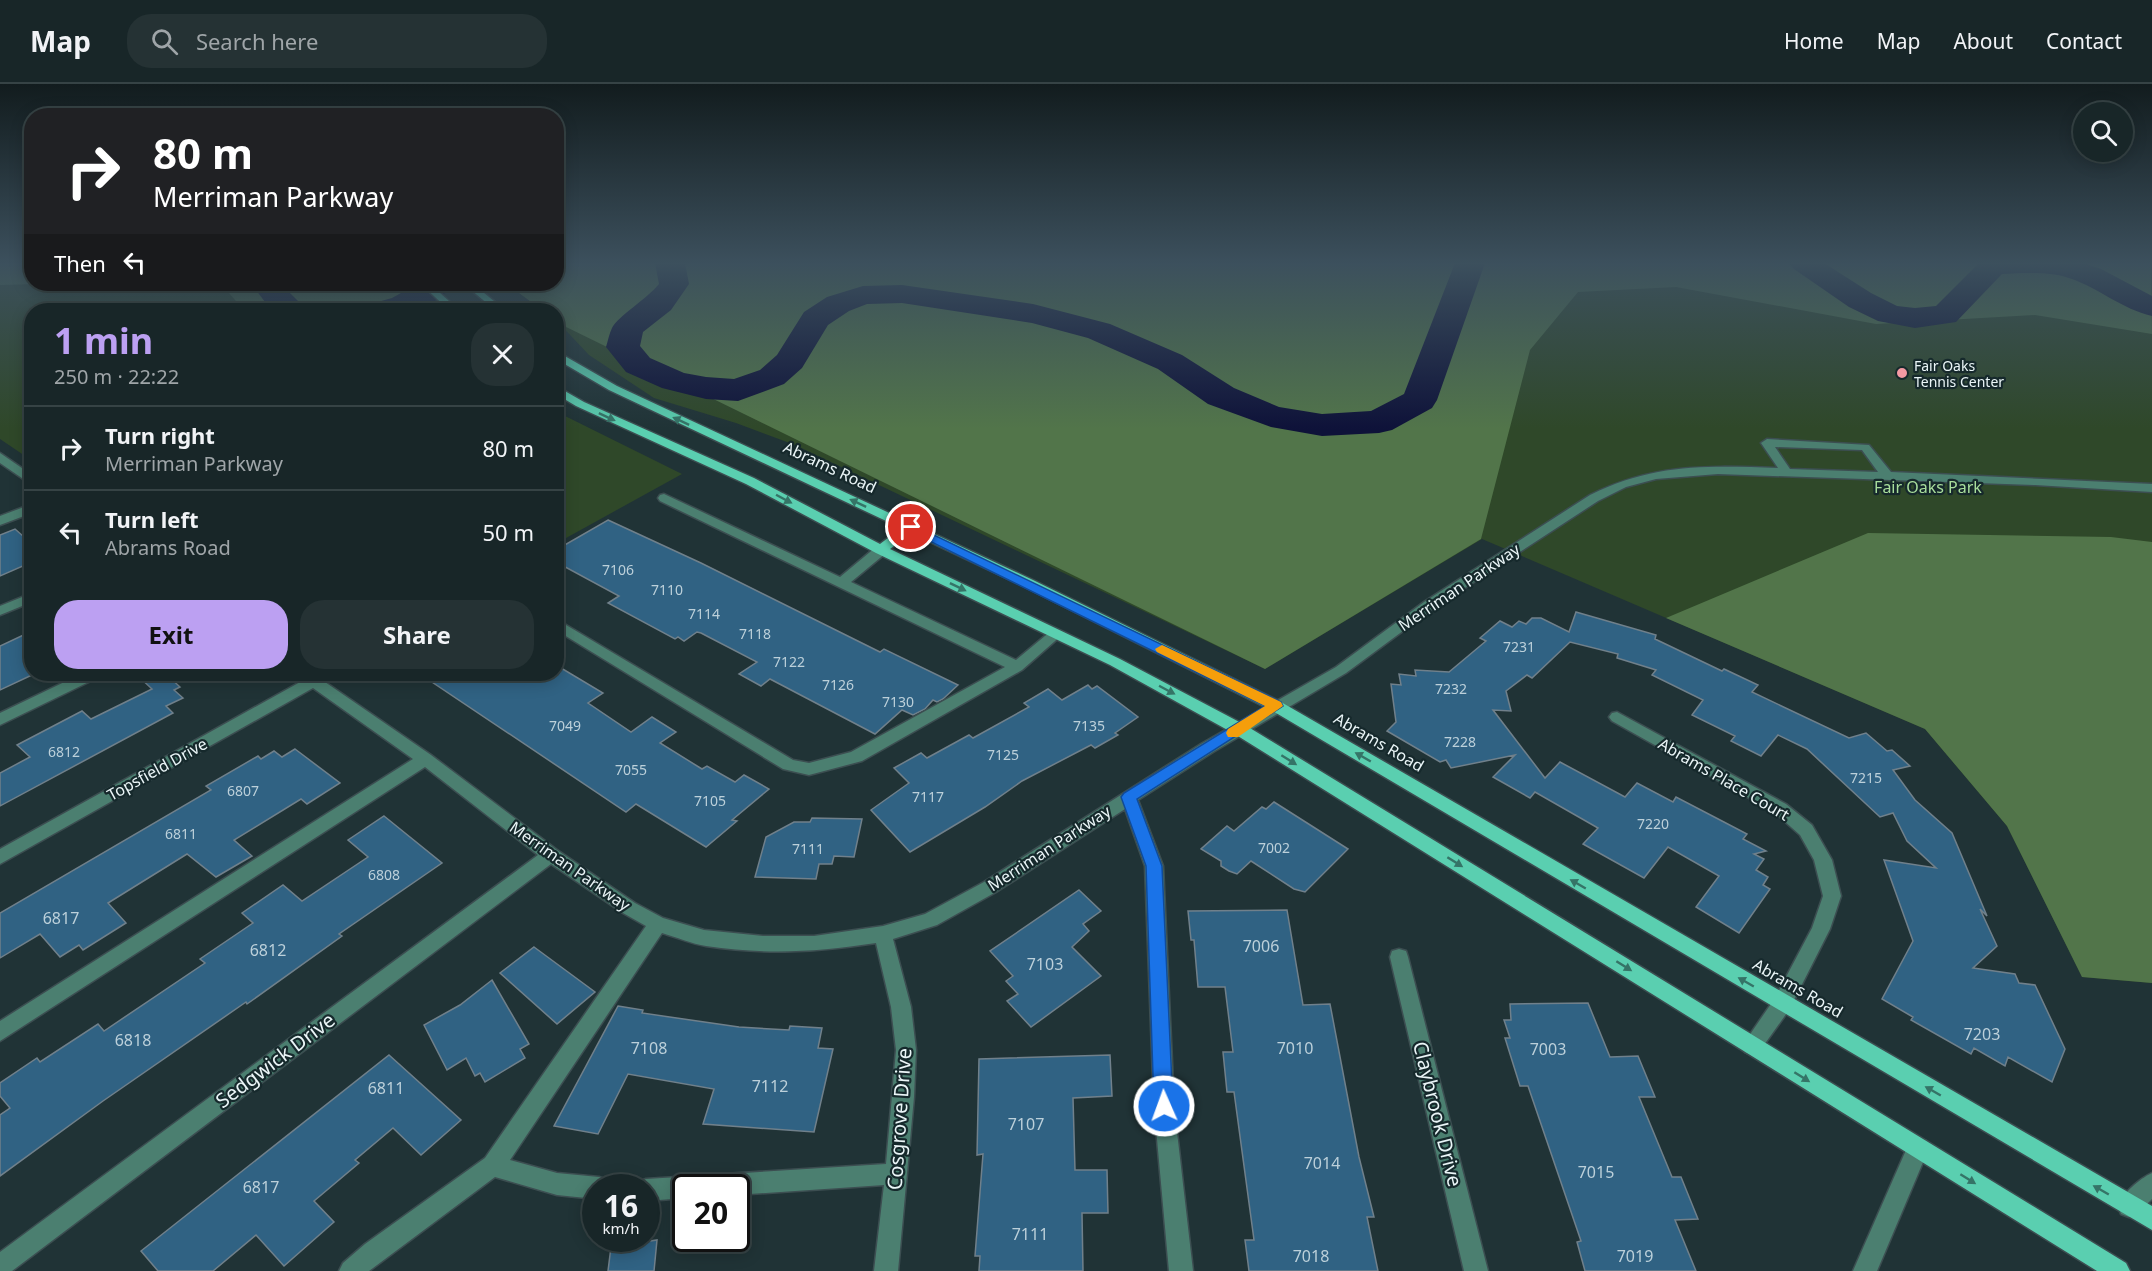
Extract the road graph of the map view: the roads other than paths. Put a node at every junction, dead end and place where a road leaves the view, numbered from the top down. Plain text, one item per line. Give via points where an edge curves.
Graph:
1 (564, 359) edge
2 (564, 394) edge
3 (0, 457) edge
4 (1786, 472) junction
5 (24, 475) edge
6 (1887, 475) junction
7 (2152, 488) edge
8 (664, 498) dead end
9 (24, 511) edge
10 (0, 521) edge
11 (911, 527) junction
12 (881, 550) junction
13 (841, 583) junction
14 (24, 600) edge
15 (0, 611) edge
16 (564, 628) edge
17 (1056, 634) junction
18 (1017, 667) junction
19 (78, 681) edge
20 (301, 681) edge
21 (314, 681) edge
22 (1276, 706) junction
23 (1617, 717) dead end
24 (0, 720) edge
25 (1239, 729) junction
26 (425, 759) junction
27 (1129, 797) junction
28 (551, 855) junction
29 (0, 857) edge
30 (658, 924) junction
31 (883, 934) junction
32 (1399, 957) dead end
33 (1782, 1004) junction
34 (0, 1032) edge
35 (1752, 1046) junction
36 (1918, 1148) junction
37 (493, 1166) junction
38 (895, 1174) junction
39 (2152, 1184) edge
40 (582, 1186) edge
41 (660, 1189) edge
42 (2129, 1206) junction
43 (2152, 1219) edge
44 (0, 1266) edge
45 (351, 1271) edge
46 (886, 1271) edge
47 (1181, 1271) edge
48 (1476, 1271) edge
49 (1865, 1271) edge
50 (2118, 1271) edge

11 -> 1 main road, Abrams Road via 613,388
2 -> 12 main road via 750,481
3 - 5 street
4 - 6 street, Merriman Parkway
4 - 6 street via 1767,443 1865,447
4 - 22 street, Merriman Parkway via 1684,471 1622,484 1452,590 1341,670
6 - 7 street, Merriman Parkway
8 - 13 street
9 - 10 street
11 - 12 main road
11 - 22 main road, Abrams Road
12 - 13 street
12 -> 17 main road
13 - 18 street
14 - 15 street
16 - 18 street via 789,765 809,769 856,757
17 - 18 street
17 -> 25 main road
19 - 24 street
20 - 29 street, Topsfield Drive
21 - 26 street, Merriman Parkway
22 - 25 street, Merriman Parkway
33 -> 22 main road, Abrams Road
23 - 33 street, Abrams Place Court via 1780,808 1806,831 1823,860 1832,896 1821,929
25 - 27 street, Merriman Parkway
25 -> 35 main road
26 - 28 street, Merriman Parkway
26 - 34 street
27 - 31 street, Merriman Parkway via 930,920
27 - 47 street via 1154,866 1164,1106
28 - 30 street, Merriman Parkway
28 - 44 street, Sedgwick Drive
30 - 31 street, Merriman Parkway via 704,938 763,944 814,944
30 - 37 street
31 - 38 street, Cosgrove Drive via 902,1007 906,1050
32 - 48 street, Claybrook Drive
33 - 35 street, Abrams Place Court
42 -> 33 main road, Abrams Road
35 -> 36 main road
36 - 49 street
36 -> 50 main road
37 - 40 street via 557,1184
37 - 45 street
38 - 41 street
38 - 46 street, Cosgrove Drive
39 - 42 street
42 - 43 main road, Abrams Road

